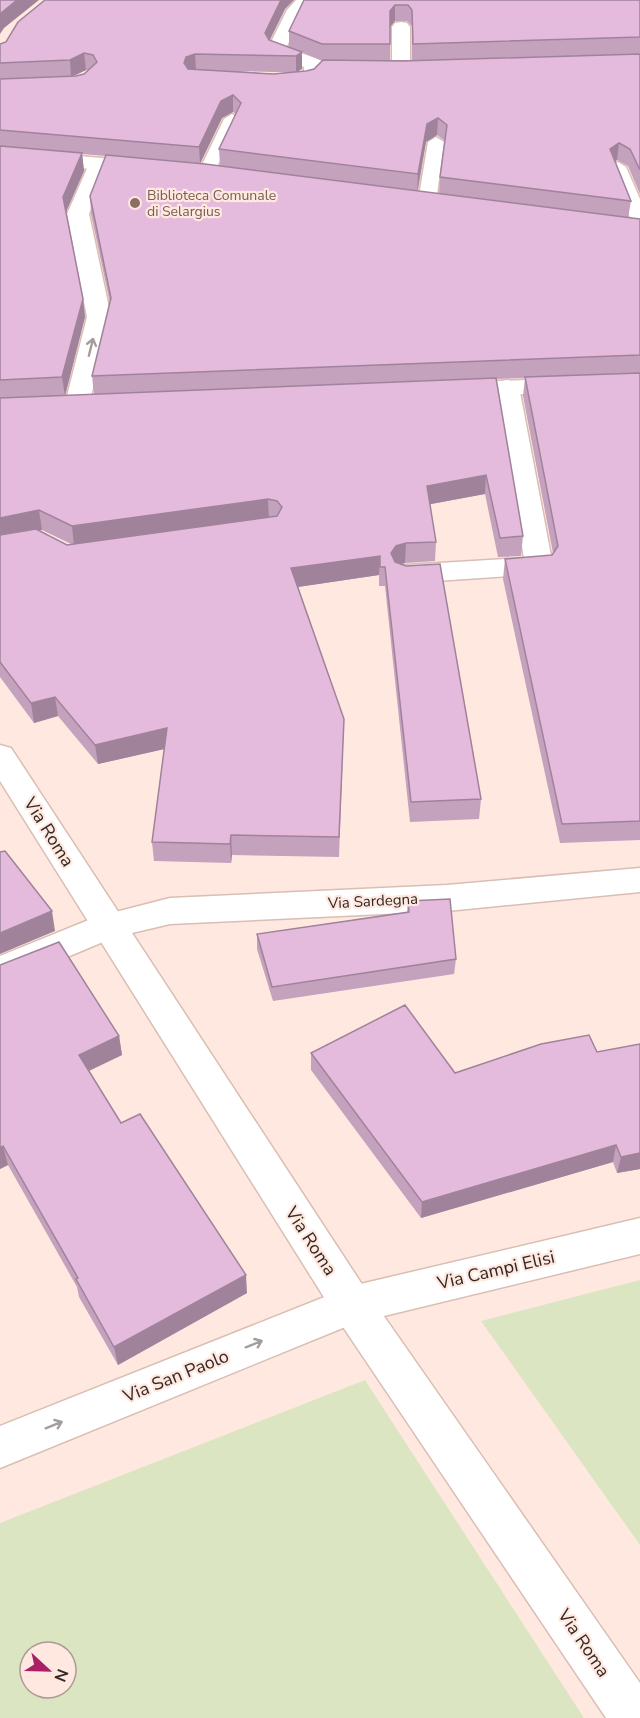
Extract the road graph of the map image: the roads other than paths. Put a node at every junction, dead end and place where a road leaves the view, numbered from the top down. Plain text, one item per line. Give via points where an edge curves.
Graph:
1 (306, 0) edge
2 (401, 27) edge
3 (314, 68) junction
4 (336, 68) edge
5 (380, 69) edge
6 (262, 81) edge
7 (232, 119) edge
8 (436, 142) edge
9 (0, 155) edge
10 (99, 164) junction
11 (618, 167) edge
12 (217, 174) joint
13 (404, 199) edge
14 (427, 202) junction
15 (450, 205) edge
16 (634, 226) edge
17 (640, 382) edge
18 (507, 387) junction
19 (429, 390) edge
20 (78, 404) edge
21 (406, 574) edge
22 (0, 756) edge
23 (640, 880) edge
24 (108, 926) junction
25 (0, 970) edge
26 (640, 1236) edge
27 (352, 1305) junction
28 (0, 1447) edge
29 (635, 1718) edge

1 - 3 street via 296,10 276,50 314,64
2 - 5 street via 407,69
3 - 4 street
3 - 6 street via 305,80
7 - 12 lane
8 - 14 lane
9 - 10 street
10 - 12 street
20 -> 10 street via 99,317 78,214
11 - 16 lane
13 - 14 street
14 - 15 street
17 - 18 street
18 - 19 street
18 - 21 street via 539,566
22 - 24 street, Via Roma
23 - 24 street, Via Sardegna via 447,898 170,911
24 - 25 street, Via Sardegna
24 - 27 street, Via Roma
26 - 27 street, Via Campi Elisi
28 -> 27 street, Via San Paolo
27 - 29 street, Via Roma

